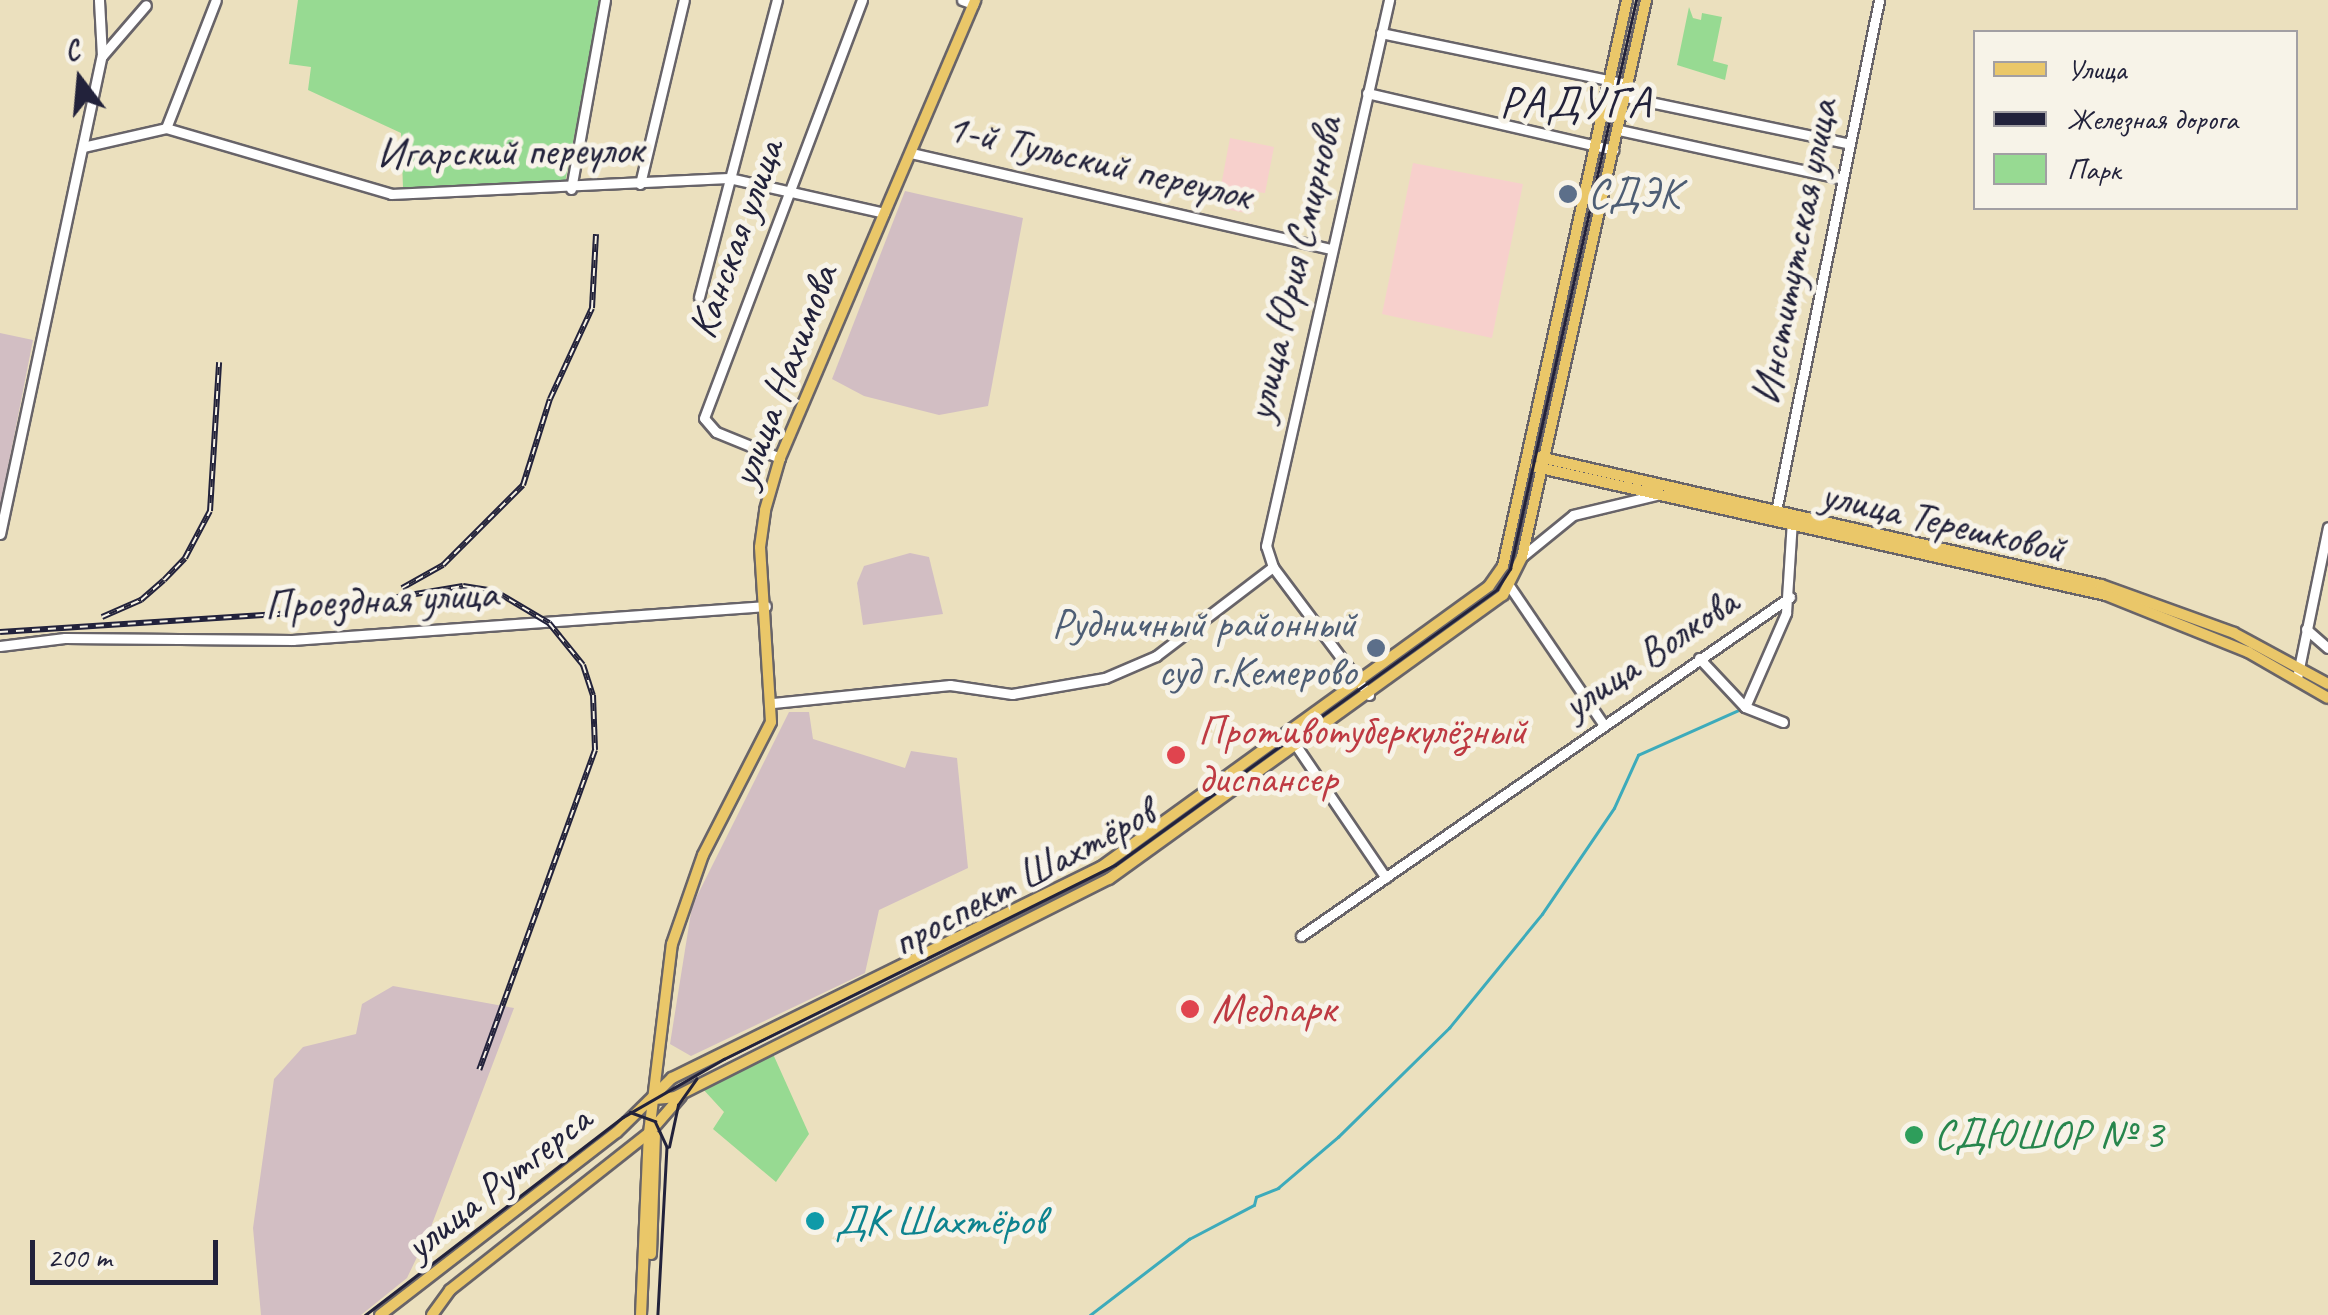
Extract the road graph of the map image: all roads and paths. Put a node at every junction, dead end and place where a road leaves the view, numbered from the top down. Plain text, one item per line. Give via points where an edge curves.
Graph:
1 (99, 0) edge
2 (216, 0) edge
3 (605, 0) edge
4 (684, 0) edge
5 (776, 0) edge
6 (862, 0) edge
7 (1389, 0) edge
8 (1627, 0) edge
9 (1646, 0) edge
10 (1880, 0) edge
11 (970, 1) edge
12 (146, 6) dead end
13 (1381, 33) junction
14 (102, 56) junction
15 (1610, 80) junction
16 (1628, 84) junction
17 (1367, 92) junction
18 (1626, 97) junction
19 (166, 128) junction
20 (1618, 130) junction
21 (1850, 144) junction
22 (1596, 146) junction
23 (83, 147) junction
24 (1614, 150) junction
25 (912, 153) junction
26 (729, 178) junction
27 (1843, 179) junction
28 (640, 184) junction
29 (789, 188) junction
30 (571, 189) junction
31 (884, 213) junction
32 (1331, 250) junction
33 (699, 297) dead end
34 (780, 458) junction
35 (1527, 459) junction
36 (1542, 462) junction
37 (1672, 494) junction
38 (1776, 513) junction
39 (1793, 516) junction
40 (2328, 528) edge
41 (0, 534) edge
42 (1522, 557) junction
43 (1273, 567) junction
44 (1510, 587) junction
45 (1790, 597) junction
46 (766, 606) junction
47 (2306, 628) junction
48 (0, 646) edge
49 (2328, 648) edge
50 (1699, 658) junction
51 (2298, 673) junction
52 (1359, 682) junction
53 (2328, 684) edge
54 (1369, 695) junction
55 (2328, 698) edge
56 (773, 703) junction
57 (1744, 707) junction
58 (1782, 722) dead end
59 (1603, 724) junction
60 (1297, 747) junction
61 (1386, 878) junction
62 (1301, 936) dead end
63 (684, 1092) junction
64 (654, 1100) junction
65 (652, 1130) junction
66 (431, 1276) junction
67 (450, 1290) junction
68 (380, 1315) edge
69 (432, 1315) edge
70 (645, 1315) edge

1 - 14 street
2 - 19 street
3 - 30 street
4 - 28 street
5 - 26 street
6 - 29 street, Канская улица
7 - 13 street, улица Юрия Смирнова
8 - 15 main road, проспект Шахтёров
9 - 16 main road
10 - 21 street, Институтская улица
11 - 25 main road, улица Нахимова
12 - 14 street
13 - 15 street
13 - 17 street, улица Юрия Смирнова
14 - 23 street
15 - 16 street
15 - 22 main road, проспект Шахтёров
16 - 18 main road
17 - 22 street
17 - 32 street, улица Юрия Смирнова
18 - 20 main road
18 - 21 street
19 - 23 street, Игарский переулок
19 - 30 street, Игарский переулок via 391,194
20 - 24 main road
20 - 27 street
21 - 27 street, Институтская улица
22 - 24 street
22 - 35 main road, проспект Шахтёров
23 - 41 street
24 - 36 main road
25 - 31 main road, улица Нахимова
25 - 32 street, 1-й Тульский переулок
26 - 28 street, Игарский переулок
26 - 29 street, Игарский переулок
26 - 33 street
27 - 38 street, Институтская улица
28 - 30 street, Игарский переулок
29 - 31 street, Игарский переулок
29 - 34 street, Канская улица via 704,418 716,432
31 - 34 main road, улица Нахимова
32 - 43 street, улица Юрия Смирнова via 1267,552
34 - 46 main road, улица Нахимова via 761,532
35 - 36 main road, улица Терешковой
35 - 52 main road, проспект Шахтёров via 1498,575
36 - 37 main road, улица Терешковой
36 - 38 main road, улица Терешковой
36 - 42 main road
37 - 38 main road, улица Терешковой
37 - 42 street via 1573,514 1541,534
38 - 39 main road, улица Терешковой
39 - 45 street, улица Волкова
39 - 51 main road, улица Терешковой via 2120,599
40 - 47 street
42 - 44 main road
43 - 52 street
43 - 56 street via 1156,656 1106,678 1012,694 950,685
44 - 54 main road, проспект Шахтёров
44 - 59 street
45 - 50 street, улица Волкова
45 - 57 street, улица Волкова
46 - 48 street, Проездная улица via 293,640 65,638
46 - 56 main road, улица Нахимова
47 - 49 street
47 - 51 street
50 - 57 street
50 - 59 street, улица Волкова
51 - 53 main road, улица Терешковой
51 - 55 main road, улица Терешковой
52 - 54 street
52 - 64 main road, проспект Шахтёров via 1101,867 672,1078
54 - 60 main road, проспект Шахтёров
56 - 64 main road, улица Нахимова via 679,918
57 - 58 street
59 - 61 street, улица Волкова
60 - 61 street
60 - 63 main road, проспект Шахтёров via 1109,879
61 - 62 street, улица Волкова
63 - 64 main road
63 - 65 main road, проспект Шахтёров
64 - 65 main road, улица Нахимова
64 - 66 main road, улица Рутгерса
65 - 67 main road, улица Рутгерса
65 - 70 main road, улица Нахимова
66 - 67 main road
66 - 68 main road, улица Рутгерса
67 - 69 main road, улица Рутгерса

